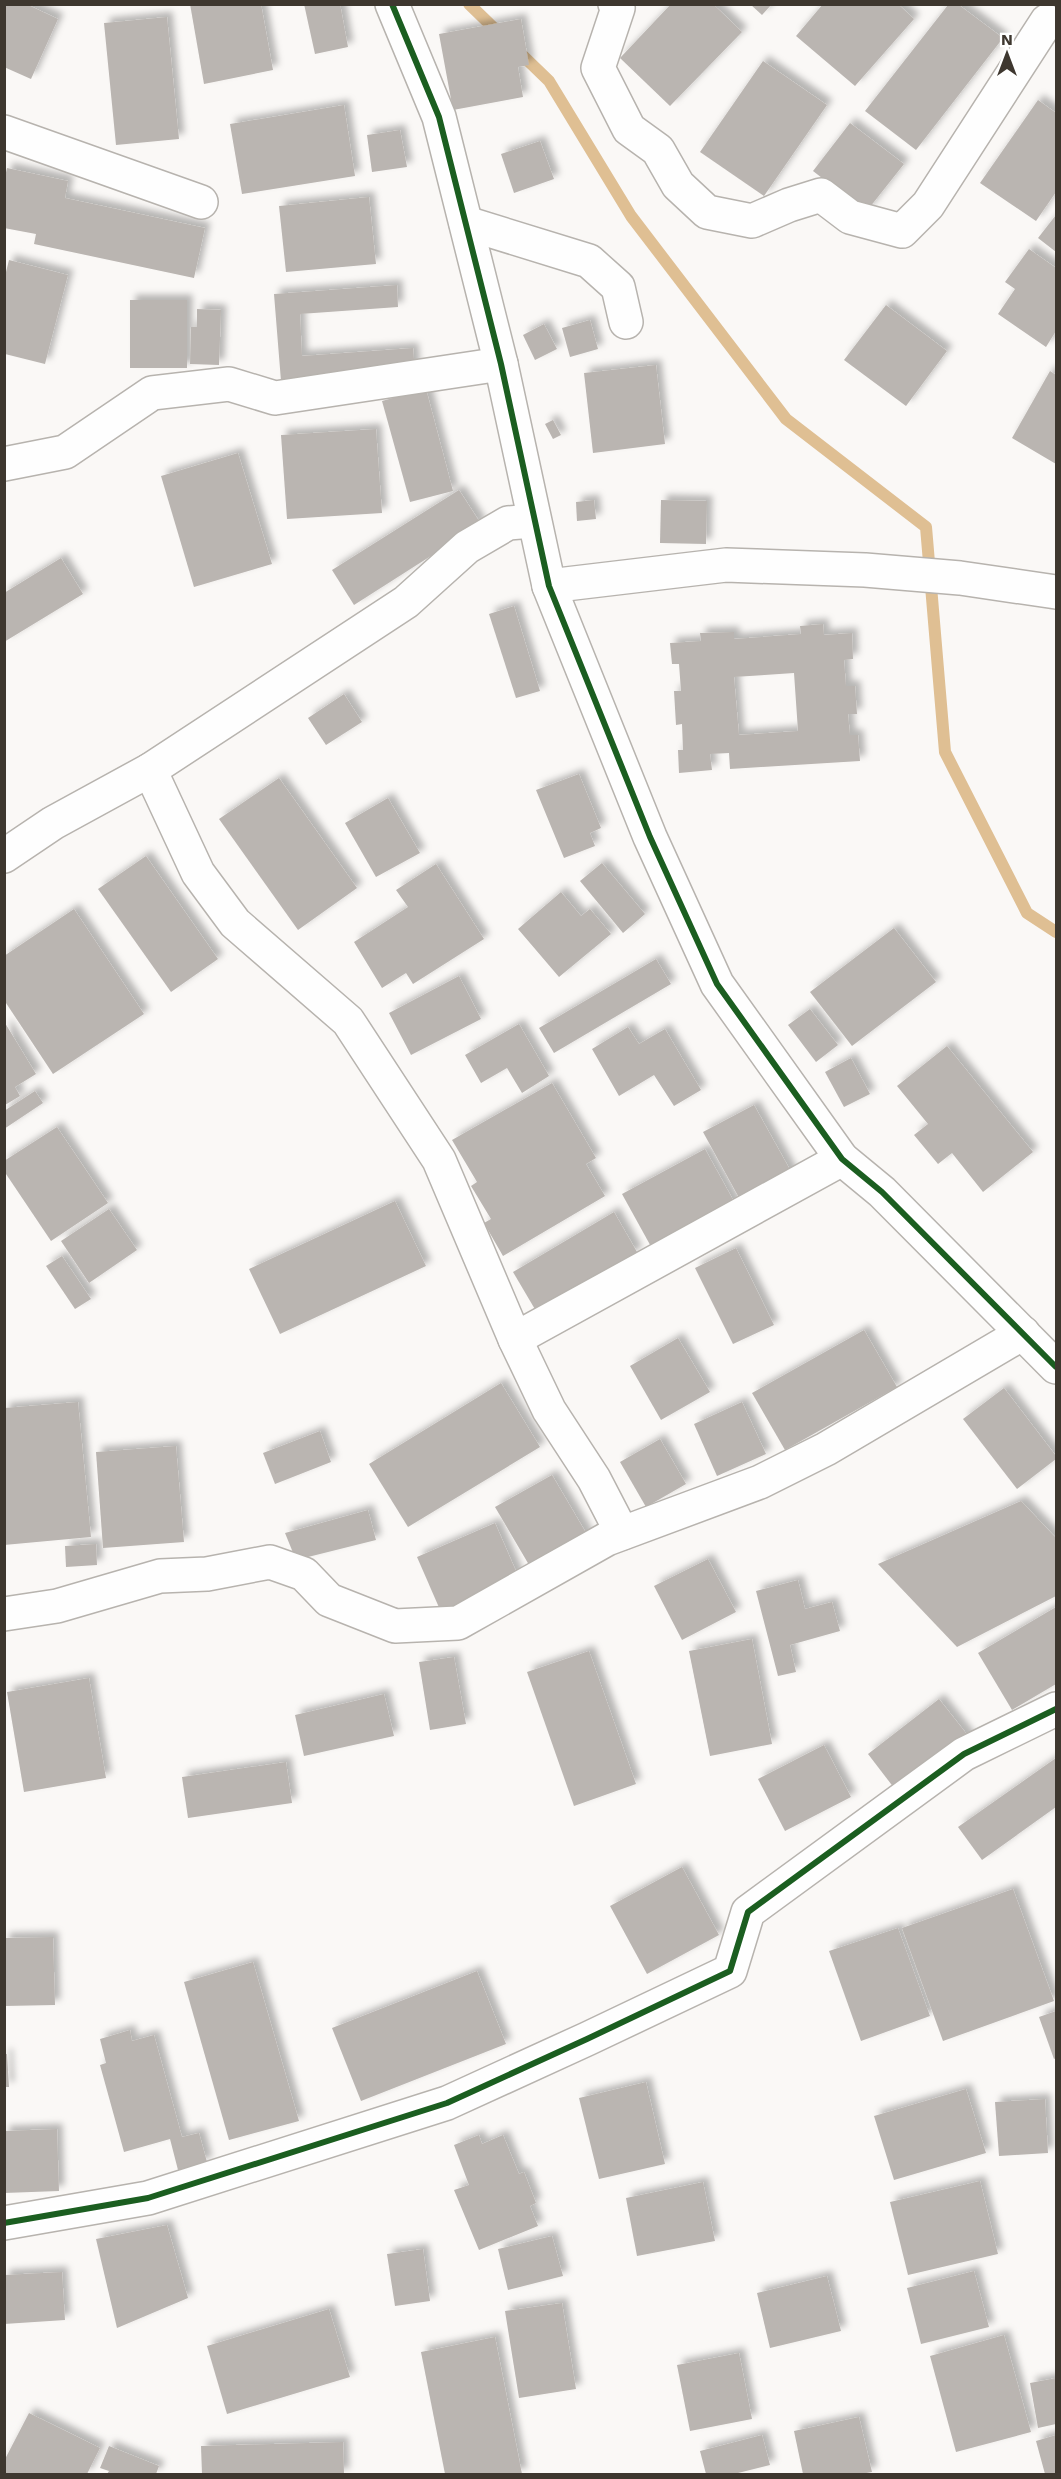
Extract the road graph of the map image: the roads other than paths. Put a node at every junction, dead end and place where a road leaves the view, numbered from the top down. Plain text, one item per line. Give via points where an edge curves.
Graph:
1 (392, 4) edge
2 (615, 4) edge
3 (1045, 19) edge
4 (4, 132) edge
5 (201, 202) dead end
6 (465, 223) junction
7 (626, 322) dead end
8 (501, 364) junction
9 (4, 464) edge
10 (533, 521) junction
11 (549, 586) junction
12 (1056, 592) edge
13 (150, 770) junction
14 (4, 856) edge
15 (842, 1159) junction
16 (1023, 1333) junction
17 (515, 1339) junction
18 (1056, 1367) edge
19 (622, 1533) junction
20 (4, 1614) edge
21 (1056, 1709) edge
22 (4, 2223) edge

1 - 6 street via 439,117
2 - 3 street via 618,8 598,68 629,129 658,150 678,185 707,212 752,221 821,195 850,217 902,231 928,205
4 - 5 street
6 - 7 street via 589,261 618,287
6 - 8 street
8 - 9 street via 275,398 229,384 152,393 65,452
8 - 10 street
10 - 11 street
10 - 13 street via 508,523 467,547 406,602
11 - 12 street via 726,565 865,570
11 - 15 street via 650,837 717,984
13 - 14 street via 53,823
13 - 17 street via 198,873 210,890 235,923 348,1022 439,1160
15 - 16 street via 882,1192
15 - 17 street
16 - 18 street
16 - 19 street via 825,1449 760,1482
17 - 19 street via 549,1410 594,1479
19 - 20 street via 458,1623 394,1626 329,1600 304,1574 270,1562 207,1574 160,1576 57,1606
21 - 22 street via 964,1754 748,1912 730,1971 447,2103 148,2198

